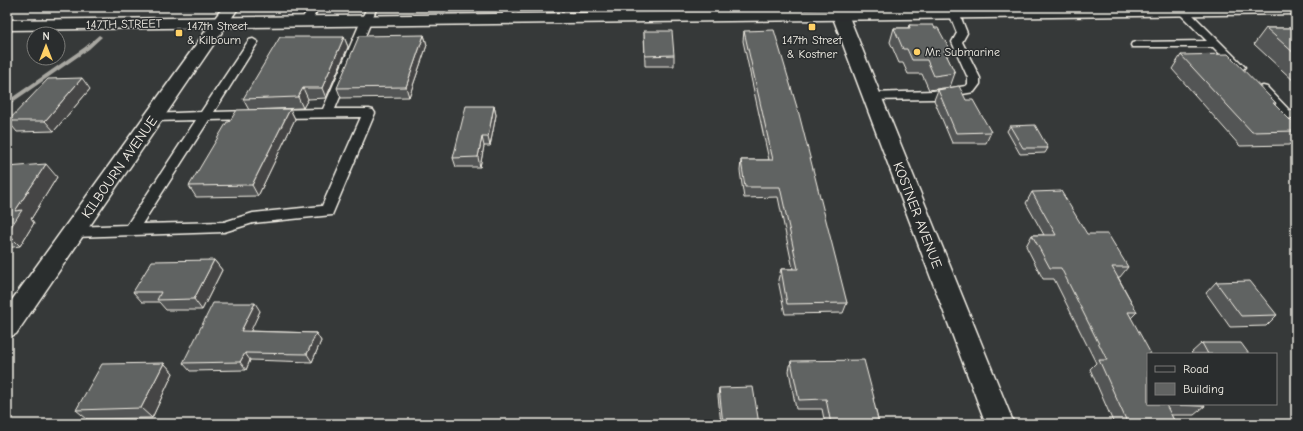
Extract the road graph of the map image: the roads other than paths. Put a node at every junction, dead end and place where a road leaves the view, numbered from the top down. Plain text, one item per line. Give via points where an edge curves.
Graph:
1 (314, 7) edge
2 (1146, 9) edge
3 (1296, 9) edge
4 (839, 11) edge
5 (1183, 11) junction
6 (508, 13) edge
7 (954, 13) junction
8 (369, 14) edge
9 (225, 15) edge
10 (306, 21) junction
11 (7, 25) edge
12 (254, 42) dead end
13 (1216, 44) junction
14 (1136, 45) dead end
15 (872, 97) junction
16 (327, 113) junction
17 (1296, 115) edge
18 (205, 116) junction
19 (154, 117) junction
20 (132, 229) junction
21 (74, 232) junction
22 (7, 327) edge
23 (1000, 424) edge

1 - 10 lane
2 - 5 main road, 147TH STREET
2 - 7 main road, 147TH STREET
3 - 5 main road, 147TH STREET
4 - 6 main road, 147TH STREET
4 - 7 main road, 147TH STREET
4 - 15 main road, KOSTNER AVENUE
5 - 13 lane
6 - 8 main road, 147TH STREET
7 - 15 lane via 962,33 957,42 974,78 974,84 970,89 933,95
8 - 10 main road, 147TH STREET
8 - 16 lane
9 - 10 main road, 147TH STREET
9 - 11 main road, 147TH STREET
9 - 19 main road, KILBOURN AVENUE
12 - 18 lane
13 - 14 lane
13 - 17 lane via 1287,115
15 - 23 main road, KOSTNER AVENUE
16 - 18 lane
16 - 20 lane via 369,113 327,211 253,218 224,227
18 - 19 lane
18 - 20 lane
19 - 21 main road, KILBOURN AVENUE
20 - 21 lane
21 - 22 main road, KILBOURN AVENUE

